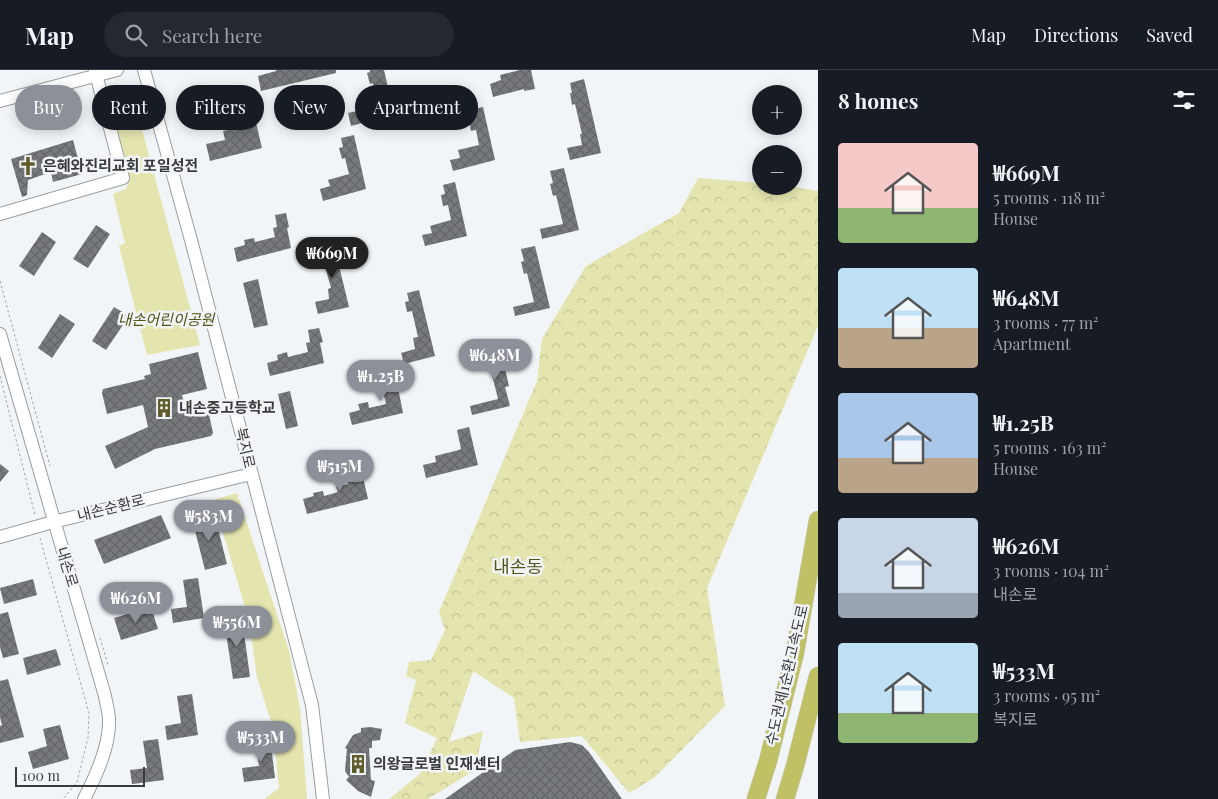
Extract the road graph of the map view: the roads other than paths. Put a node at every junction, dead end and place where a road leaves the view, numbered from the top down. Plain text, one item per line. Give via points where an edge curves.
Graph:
1 (117, 70) edge
2 (144, 70) edge
3 (95, 73) edge
4 (0, 101) edge
5 (0, 214) edge
6 (0, 337) edge
7 (251, 474) junction
8 (818, 520) edge
9 (53, 522) junction
10 (0, 537) edge
11 (818, 676) edge
12 (84, 799) edge
13 (323, 799) edge
14 (756, 799) edge
15 (785, 799) edge

1 - 3 street
2 - 7 street, 복지로 via 192,240
3 - 4 street
3 - 5 street via 123,178
6 - 9 street, 내손로
7 - 9 street, 내손순환로
7 - 13 street, 복지로 via 312,705
8 - 14 highway, 수도권제1순환고속도로 via 795,653
9 - 10 street, 내손순환로
9 - 12 street, 내손로 via 105,696 109,720 106,744
11 - 15 highway, 수도권제1순환고속도로

